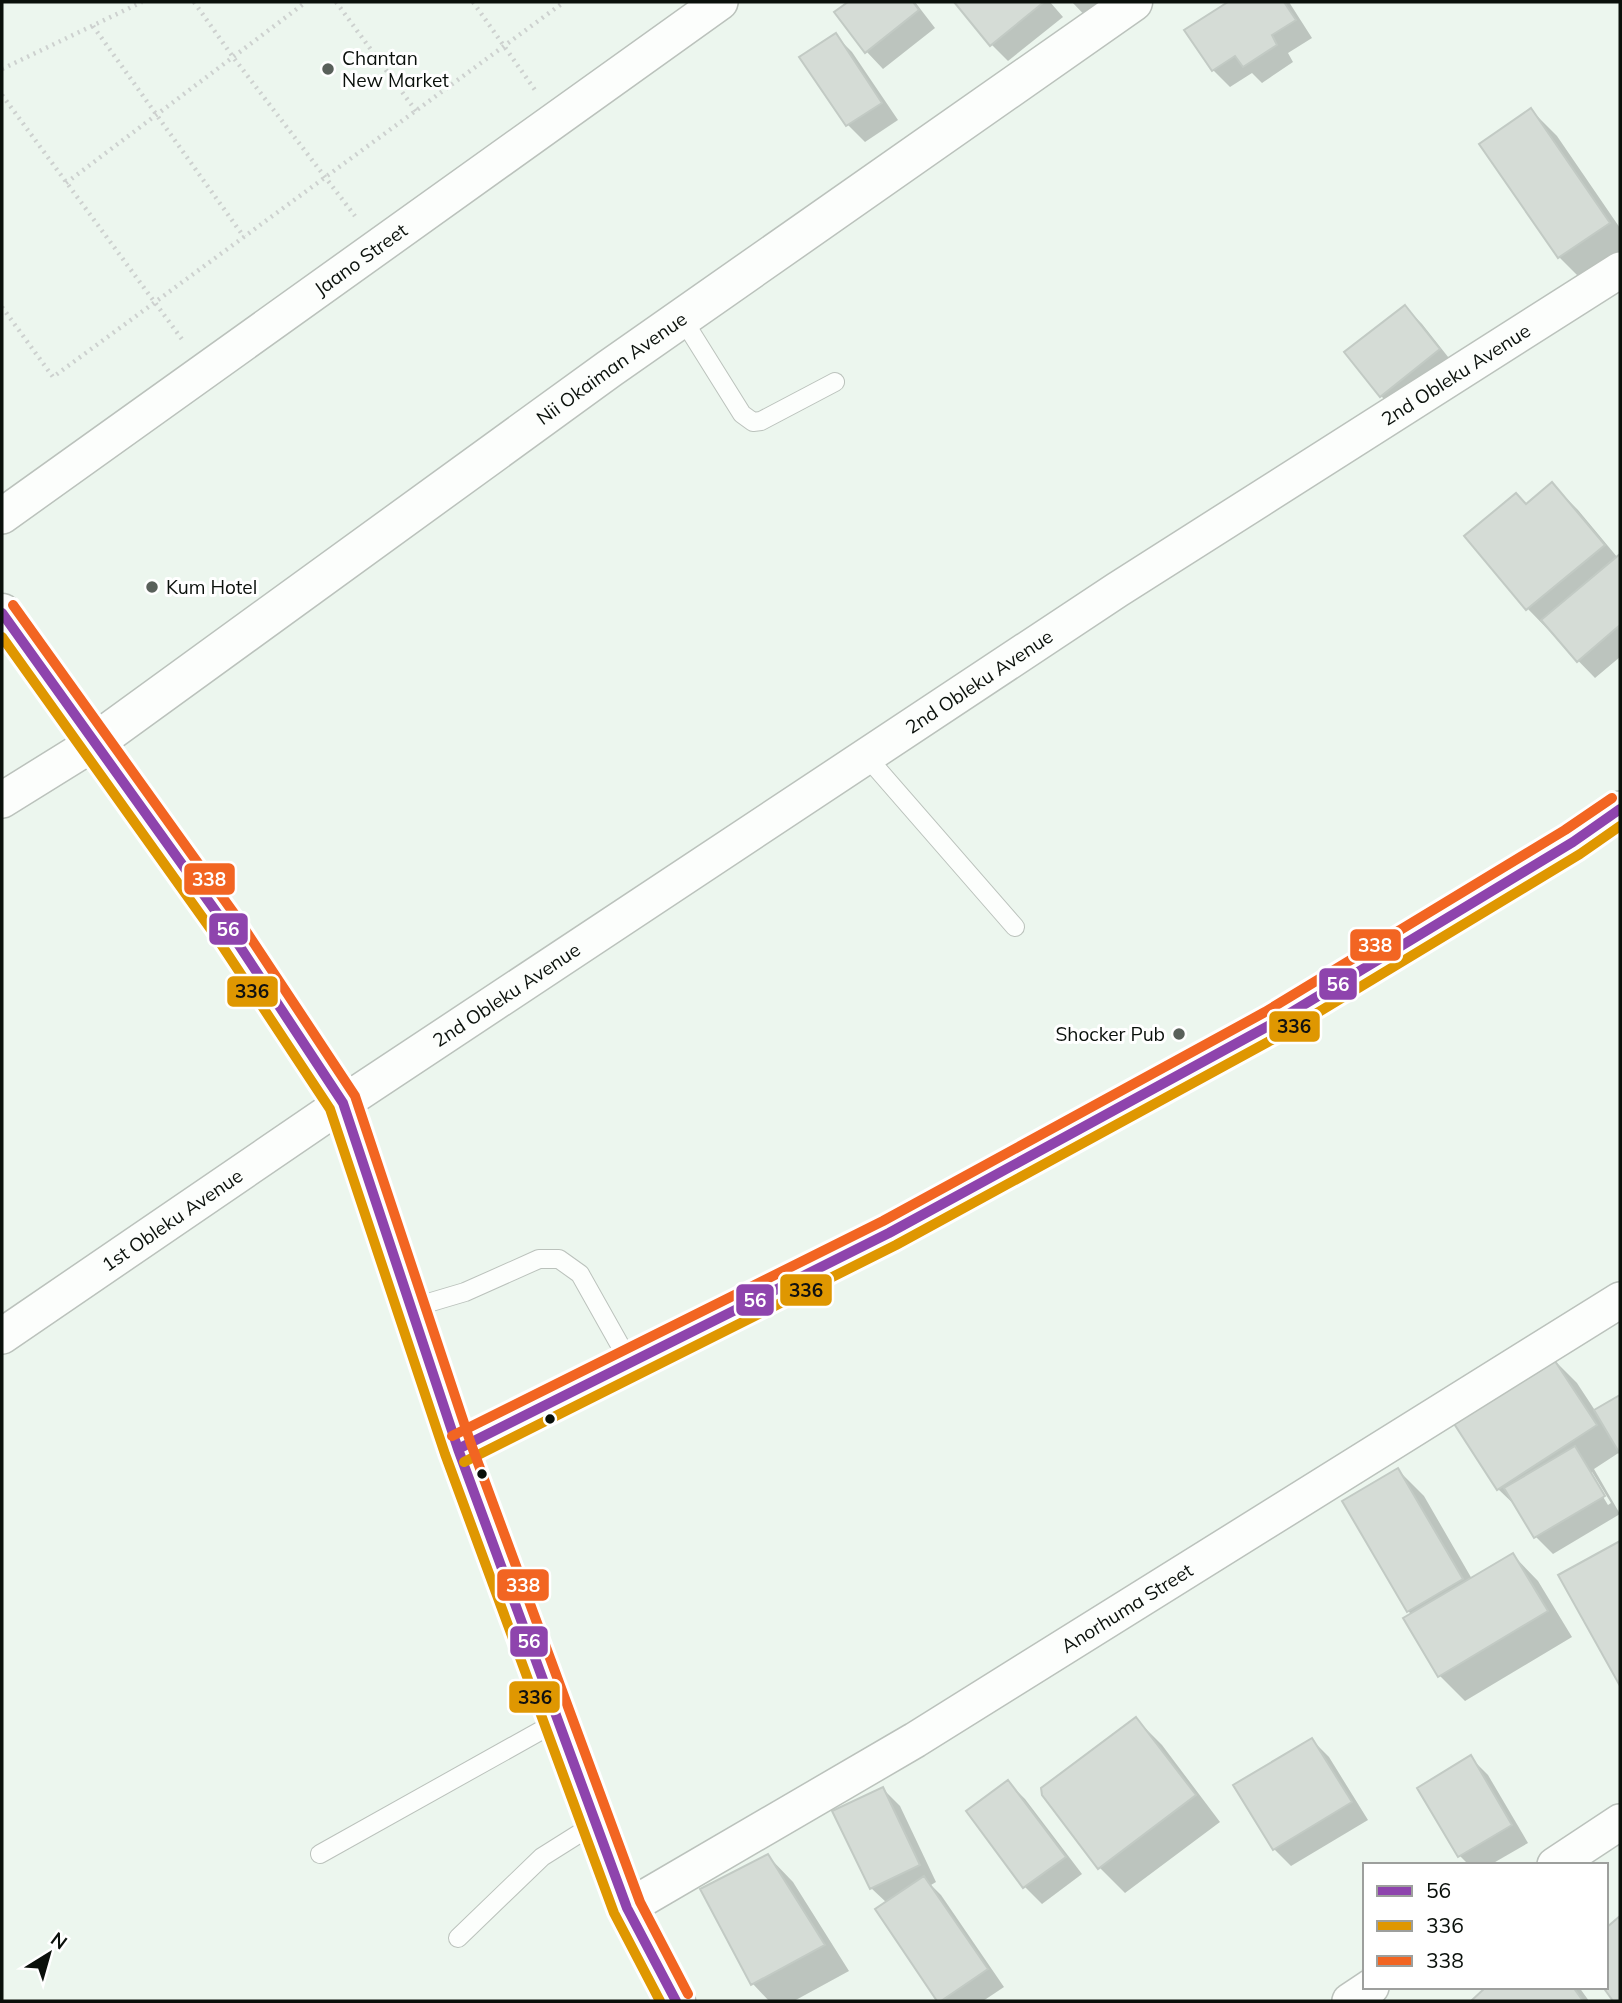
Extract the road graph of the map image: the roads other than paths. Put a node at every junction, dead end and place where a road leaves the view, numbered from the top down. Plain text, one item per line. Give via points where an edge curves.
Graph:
1 (720, 2) edge
2 (1133, 2) edge
3 (1620, 270) edge
4 (682, 318) junction
5 (835, 382) dead end
6 (2, 516) edge
7 (2, 613) edge
8 (94, 743) junction
9 (866, 756) junction
10 (2, 800) edge
11 (1620, 808) edge
12 (1015, 928) dead end
13 (343, 1103) junction
14 (1620, 1300) edge
15 (411, 1308) junction
16 (2, 1336) edge
17 (630, 1363) junction
18 (458, 1449) junction
19 (558, 1721) junction
20 (1620, 1822) edge
21 (596, 1823) junction
22 (320, 1854) dead end
23 (1558, 1863) edge
24 (627, 1908) junction
25 (458, 1938) dead end
26 (1368, 1989) edge
27 (676, 2001) edge
28 (1350, 2001) edge

1 - 6 street, Jaano Street
2 - 4 street, Nii Okaiman Avenue
3 - 9 street, 2nd Obleku Avenue via 1117,590
4 - 5 lane via 743,414 753,422
4 - 8 street, Nii Okaiman Avenue
7 - 8 street
8 - 10 street
8 - 13 street via 227,927
9 - 12 lane
9 - 13 street, 2nd Obleku Avenue
11 - 17 street via 1573,842 1272,1024 889,1233
13 - 15 street
13 - 16 street, 1st Obleku Avenue
14 - 24 street, Anorhuma Street via 915,1740
15 - 17 lane via 465,1292 539,1259 559,1259 580,1274
15 - 18 street
17 - 18 street
18 - 19 street
19 - 21 street
19 - 22 lane
20 - 23 street
21 - 24 street
21 - 25 lane via 542,1857
24 - 27 street
26 - 28 street

